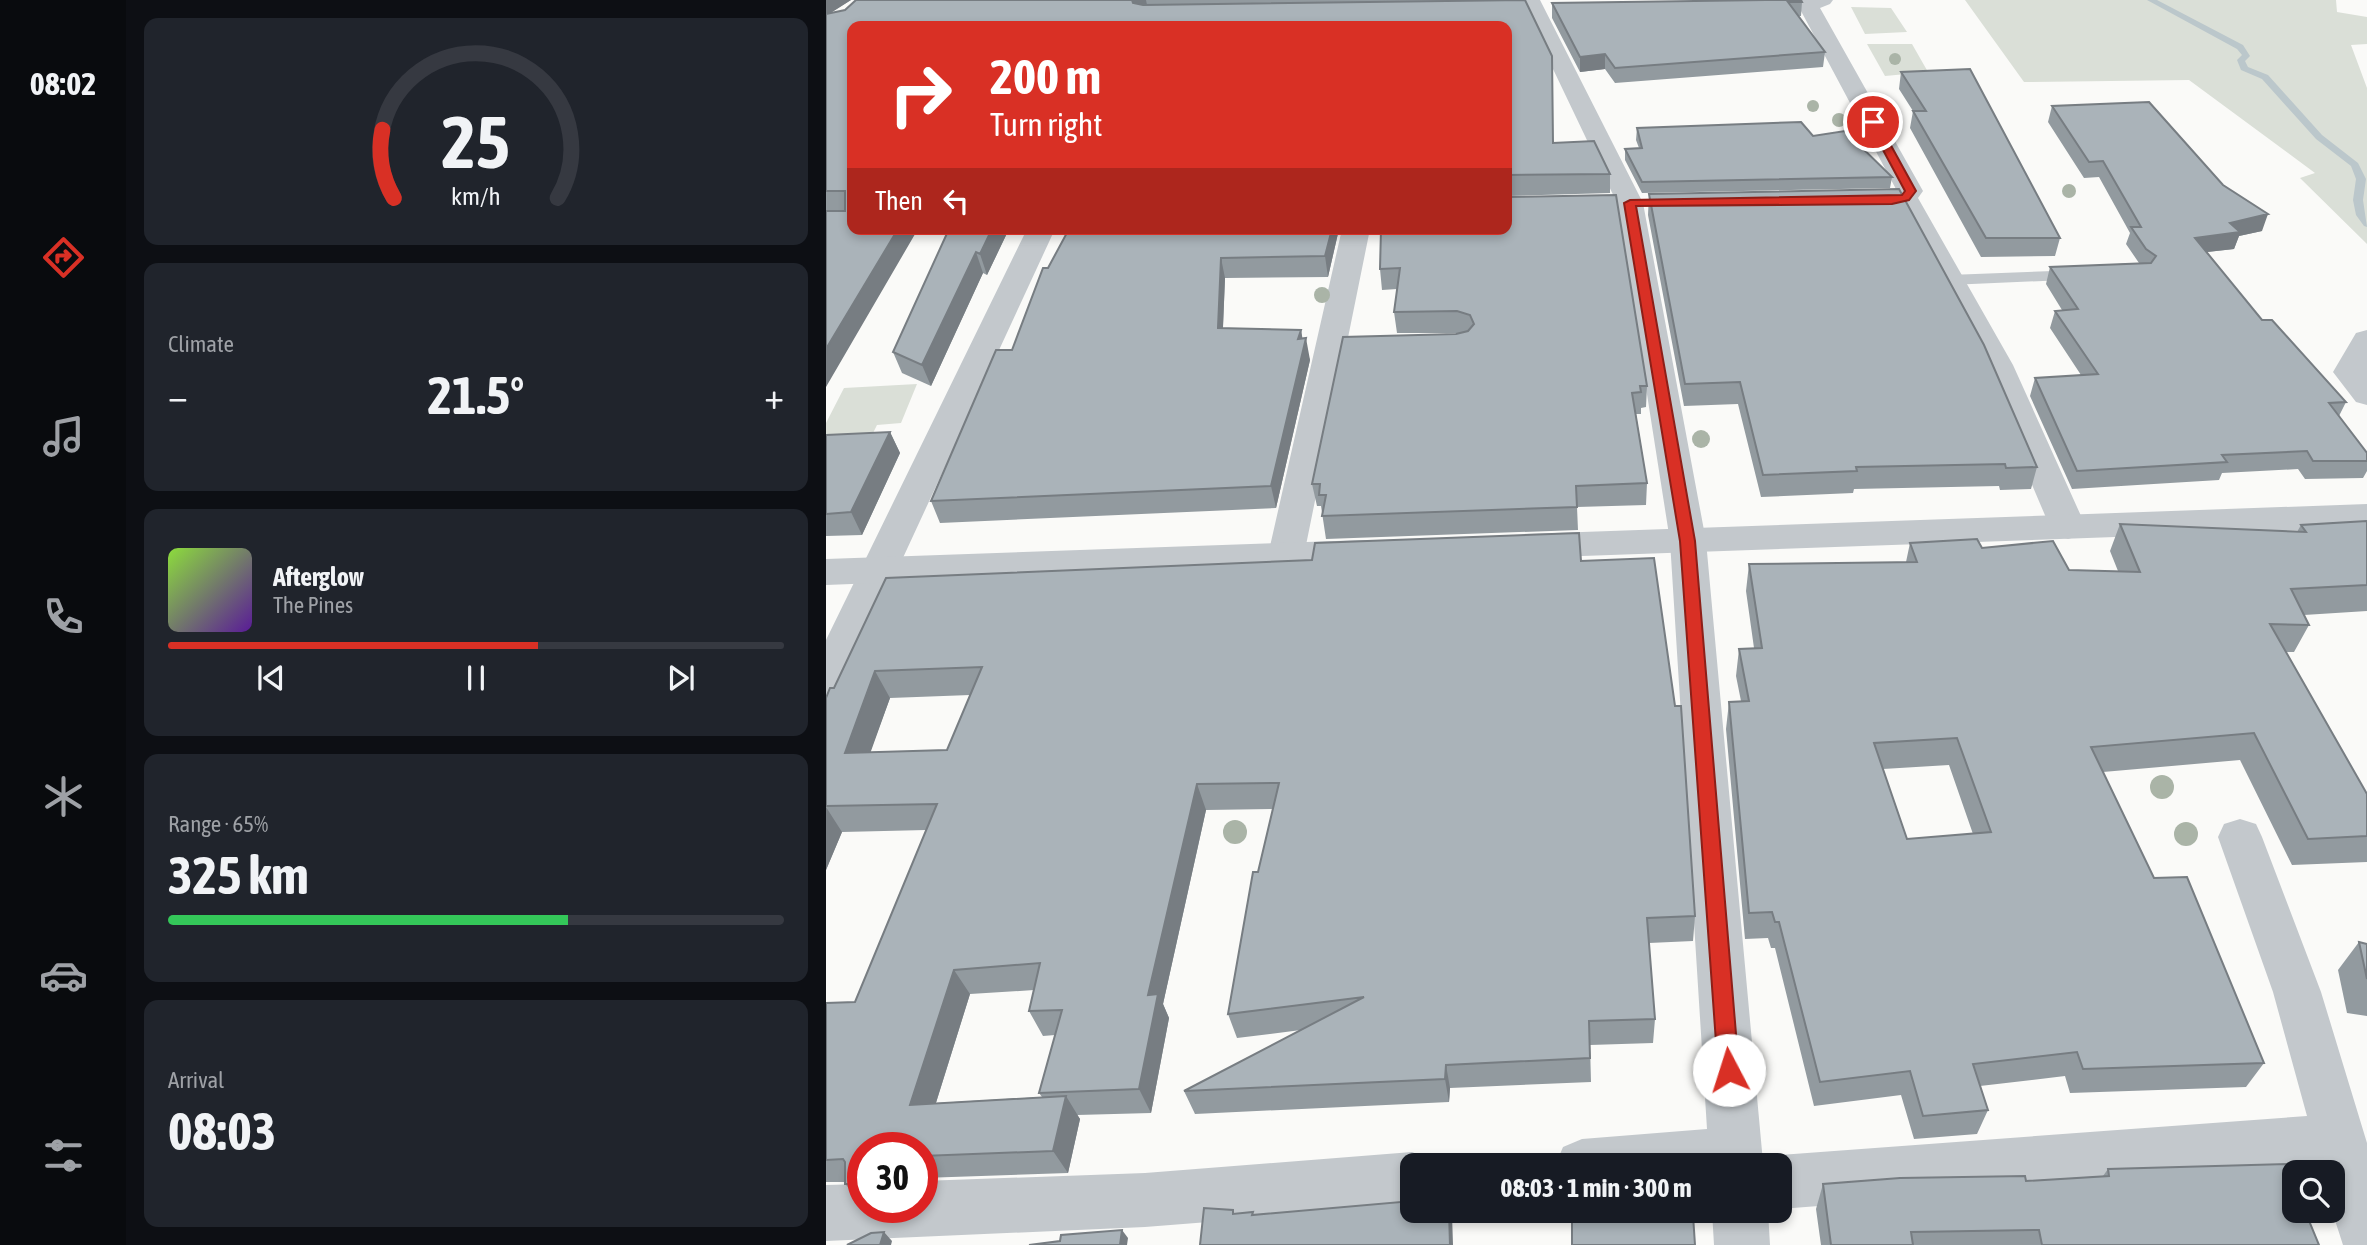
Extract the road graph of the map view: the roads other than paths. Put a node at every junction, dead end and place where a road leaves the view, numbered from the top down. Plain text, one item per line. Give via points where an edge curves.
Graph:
1 (1816, 2) edge
2 (1736, 5) edge
3 (1533, 7) edge
4 (1038, 235) edge
5 (1355, 235) edge
6 (2098, 274) edge
7 (1949, 280) junction
8 (2367, 339) edge
9 (2367, 395) edge
10 (2367, 516) edge
11 (2068, 527) junction
12 (1688, 541) junction
13 (1494, 547) edge
14 (1396, 551) edge
15 (1286, 555) junction
16 (880, 571) junction
17 (826, 572) edge
18 (826, 681) edge
19 (2240, 836) dead end
20 (2339, 1140) junction
21 (1736, 1153) edge
22 (1400, 1180) edge
23 (1792, 1181) edge
24 (826, 1213) edge
25 (1741, 1223) edge
26 (2367, 1236) edge
27 (1742, 1245) edge

1 - 2 street
1 - 7 street via 1910,191 1891,199
3 - 12 street via 1630,203
4 - 16 street
5 - 15 street via 1343,346
6 - 7 lane
7 - 11 street via 1997,365
8 - 9 street via 2349,372
10 - 11 street
11 - 12 street
12 - 13 street
12 - 21 street
14 - 15 street
15 - 16 street
16 - 17 street
16 - 18 street
19 - 20 street via 2297,992
20 - 23 street
20 - 26 street
22 - 24 street via 1145,1200
25 - 27 street

